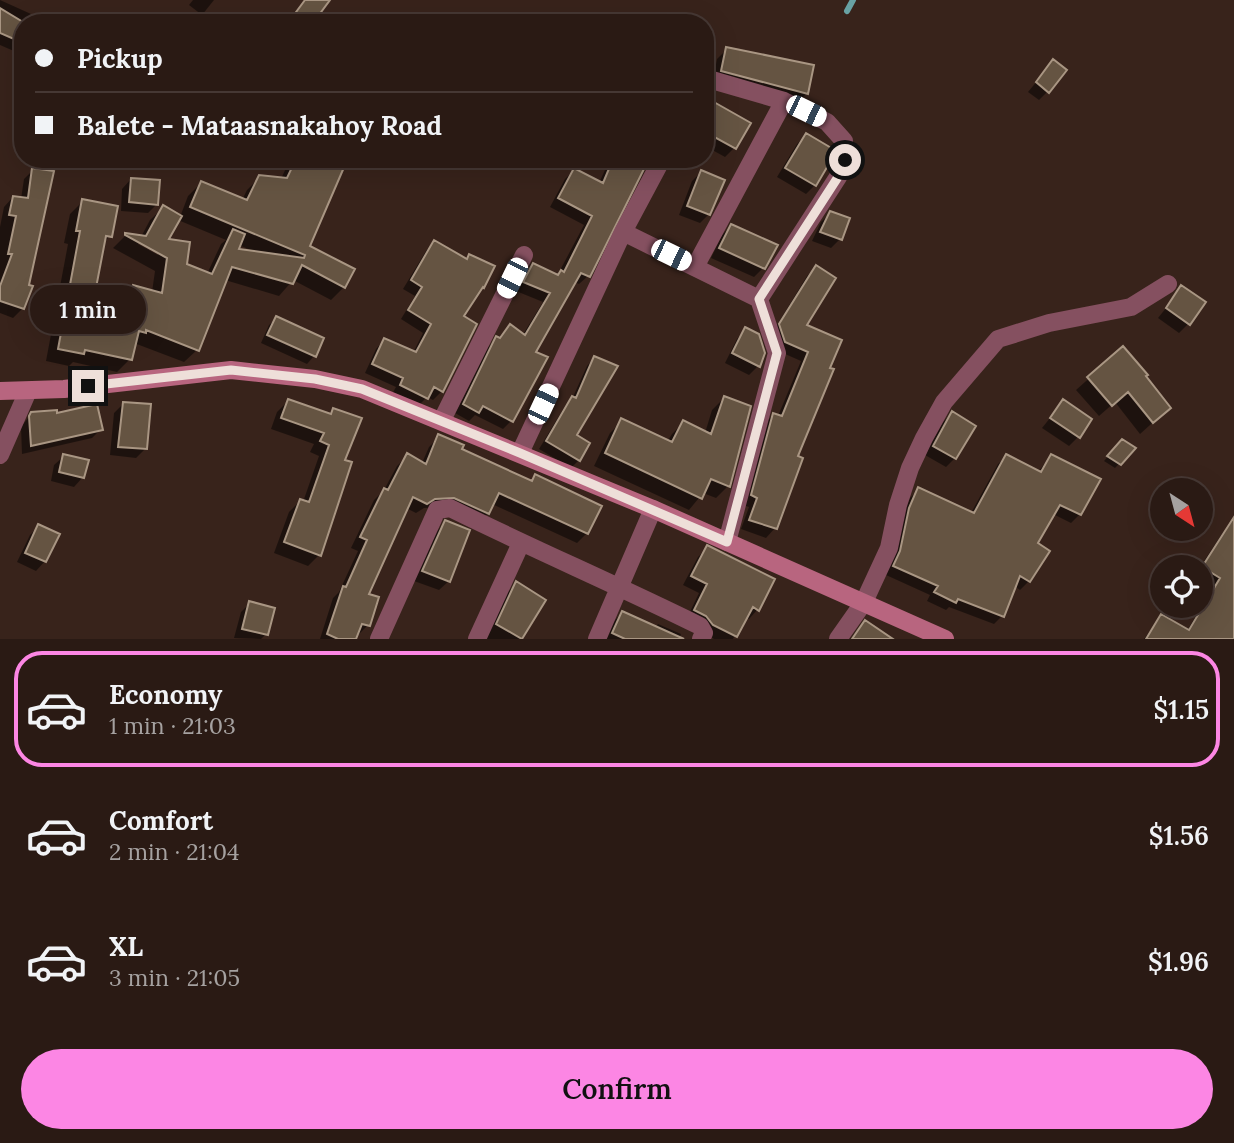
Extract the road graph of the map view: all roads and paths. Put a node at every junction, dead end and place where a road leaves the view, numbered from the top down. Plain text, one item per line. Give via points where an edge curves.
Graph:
1 (714, 81) edge
2 (784, 101) junction
3 (657, 168) edge
4 (623, 232) junction
5 (524, 255) dead end
6 (695, 267) junction
7 (1168, 284) dead end
8 (759, 299) junction
9 (3, 391) edge
10 (29, 391) junction
11 (442, 420) junction
12 (520, 453) junction
13 (0, 455) edge
14 (653, 509) junction
15 (727, 542) junction
16 (521, 543) junction
17 (621, 586) junction
18 (864, 602) junction
19 (379, 639) edge
20 (477, 639) edge
21 (597, 639) edge
22 (701, 639) edge
23 (838, 639) edge
24 (945, 639) edge

1 - 2 street
2 - 6 street
2 - 8 street via 827,122 844,141 845,160
3 - 4 street
4 - 6 street
4 - 12 street
5 - 11 street
6 - 8 street
7 - 18 street via 1131,307 1049,323 998,339 943,402 924,438 906,480 889,548
8 - 15 street via 777,353
9 - 10 main road
10 - 11 main road via 231,370 362,389
10 - 13 street
11 - 12 main road
12 - 14 main road
14 - 15 main road
14 - 17 street
15 - 18 main road
16 - 17 street
16 - 19 street via 450,508 437,510
16 - 20 street
17 - 21 street
17 - 22 street via 700,626
18 - 23 street
18 - 24 main road

